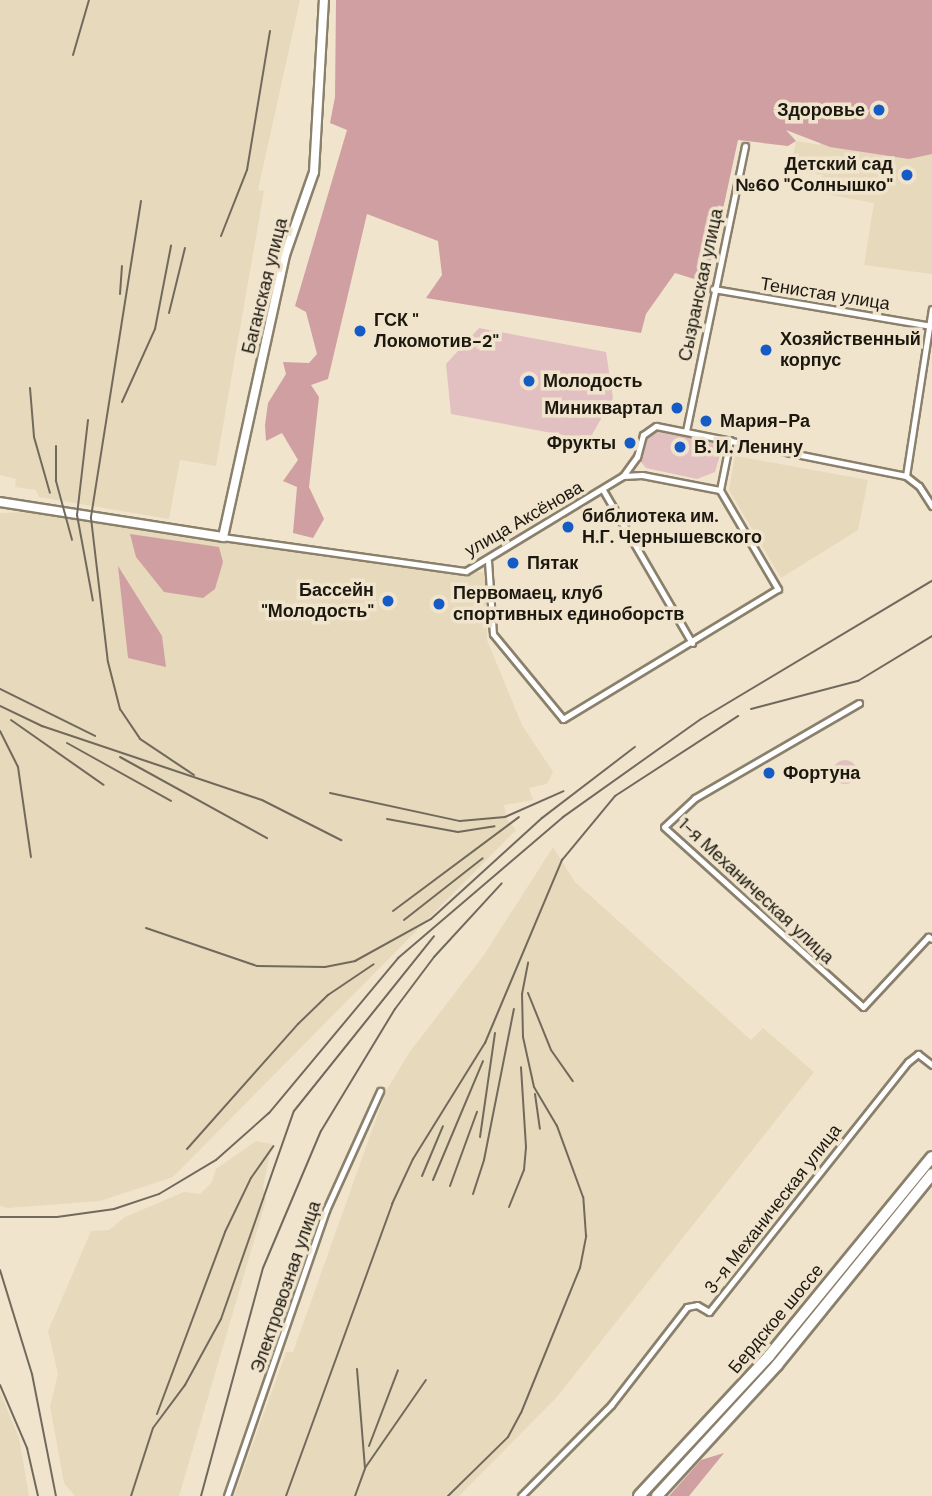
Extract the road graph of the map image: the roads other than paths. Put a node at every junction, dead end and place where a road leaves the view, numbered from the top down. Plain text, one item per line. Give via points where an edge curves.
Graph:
1 (324, 0) edge
2 (745, 146) dead end
3 (713, 289) junction
4 (932, 309) edge
5 (930, 325) edge
6 (686, 431) junction
7 (730, 440) junction
8 (623, 476) junction
9 (906, 477) junction
10 (603, 490) junction
11 (720, 490) junction
12 (0, 502) edge
13 (932, 506) edge
14 (223, 537) junction
15 (488, 561) junction
16 (692, 643) junction
17 (859, 703) dead end
18 (932, 939) edge
19 (932, 1065) edge
20 (380, 1091) dead end
21 (932, 1157) edge
22 (932, 1174) edge
23 (227, 1496) edge
24 (521, 1496) edge
25 (639, 1496) edge
26 (657, 1496) edge

1 - 14 street, Баганская улица via 314,172 282,265
2 - 3 street, Сызранская улица
3 - 5 street, Тенистая улица
3 - 6 street, Сызранская улица
4 - 5 street
5 - 9 street
6 - 7 street, улица Аксёнова
6 - 8 street, улица Аксёнова via 651,428
7 - 9 street, улица Аксёнова
7 - 11 street
8 - 10 street, улица Аксёнова
8 - 11 street via 642,475
9 - 13 street via 919,486
10 - 15 street, улица Аксёнова
10 - 16 street
11 - 16 street via 778,589
12 - 14 street, улица Аксёнова
14 - 15 street, улица Аксёнова via 466,571
15 - 16 street via 493,634 563,719
17 - 18 street, 1-я Механическая улица via 695,797 664,827 863,1007 929,937
19 - 24 street, 3-я Механическая улица via 918,1054 908,1062 709,1312 697,1305 687,1307 611,1405
20 - 23 street, Электровозная улица via 326,1210
21 - 25 highway, Бердское шоссе via 769,1356
22 - 26 highway, Бердское шоссе via 776,1365

